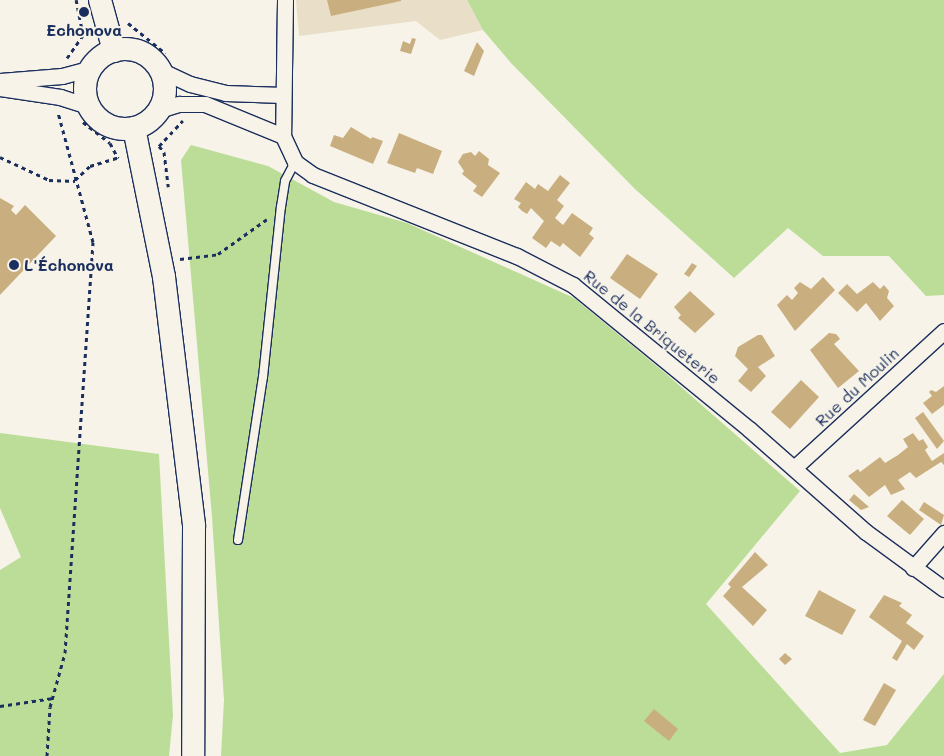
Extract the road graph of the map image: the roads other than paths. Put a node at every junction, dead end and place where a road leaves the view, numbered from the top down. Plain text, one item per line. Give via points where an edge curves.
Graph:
1 (100, 0) edge
2 (285, 0) edge
3 (114, 51) junction
4 (165, 65) junction
5 (91, 68) junction
6 (0, 81) edge
7 (0, 88) edge
8 (283, 95) junction
9 (159, 110) junction
10 (79, 113) junction
11 (134, 128) junction
12 (283, 136) junction
13 (295, 162) junction
14 (944, 331) edge
15 (794, 468) junction
16 (944, 533) edge
17 (238, 540) dead end
18 (913, 568) junction
19 (944, 589) edge
20 (193, 756) edge

1 - 3 street
2 - 8 street
3 - 4 street via 135,50
3 - 5 street via 101,57
4 - 8 street via 184,82 225,93
4 - 9 street via 165,90
5 - 6 street via 62,76
5 - 10 street
7 - 10 street via 60,97
8 - 12 street
9 - 11 street via 148,122
9 - 12 street via 179,104 205,104
10 - 11 street via 94,116 112,128
11 - 20 street via 160,259 194,526
12 - 13 street
13 - 15 street, Rue de la Briqueterie via 313,175 516,256 573,285 632,330
13 - 17 lane via 285,181 280,207 260,396
14 - 15 street, Rue du Moulin
15 - 18 street, Rue de la Briqueterie
16 - 18 street
18 - 19 street, Rue de la Briqueterie

